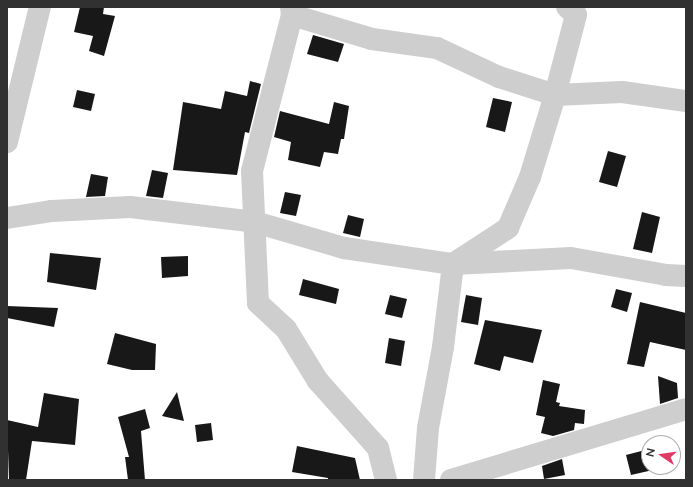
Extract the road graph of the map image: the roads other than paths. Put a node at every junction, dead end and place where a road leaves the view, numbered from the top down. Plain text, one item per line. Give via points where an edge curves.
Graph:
1 (40, 7) edge
2 (567, 7) edge
3 (292, 11) edge
4 (555, 95) junction
5 (686, 100) edge
6 (7, 142) edge
7 (7, 218) edge
8 (255, 222) junction
9 (453, 264) junction
10 (686, 276) edge
11 (686, 409) edge
12 (386, 480) edge
13 (424, 480) edge
14 (451, 480) edge

1 - 6 street
2 - 4 street via 576,15
3 - 4 street via 372,39 437,48 499,76
3 - 8 street via 252,171
4 - 5 street via 622,92
4 - 9 street via 530,177 508,228
7 - 8 street via 52,211 130,208
8 - 9 street via 344,248
8 - 12 street via 258,303 286,329 318,381 378,448
9 - 10 street via 571,258 666,275
9 - 13 street via 443,347 428,428
11 - 14 street

